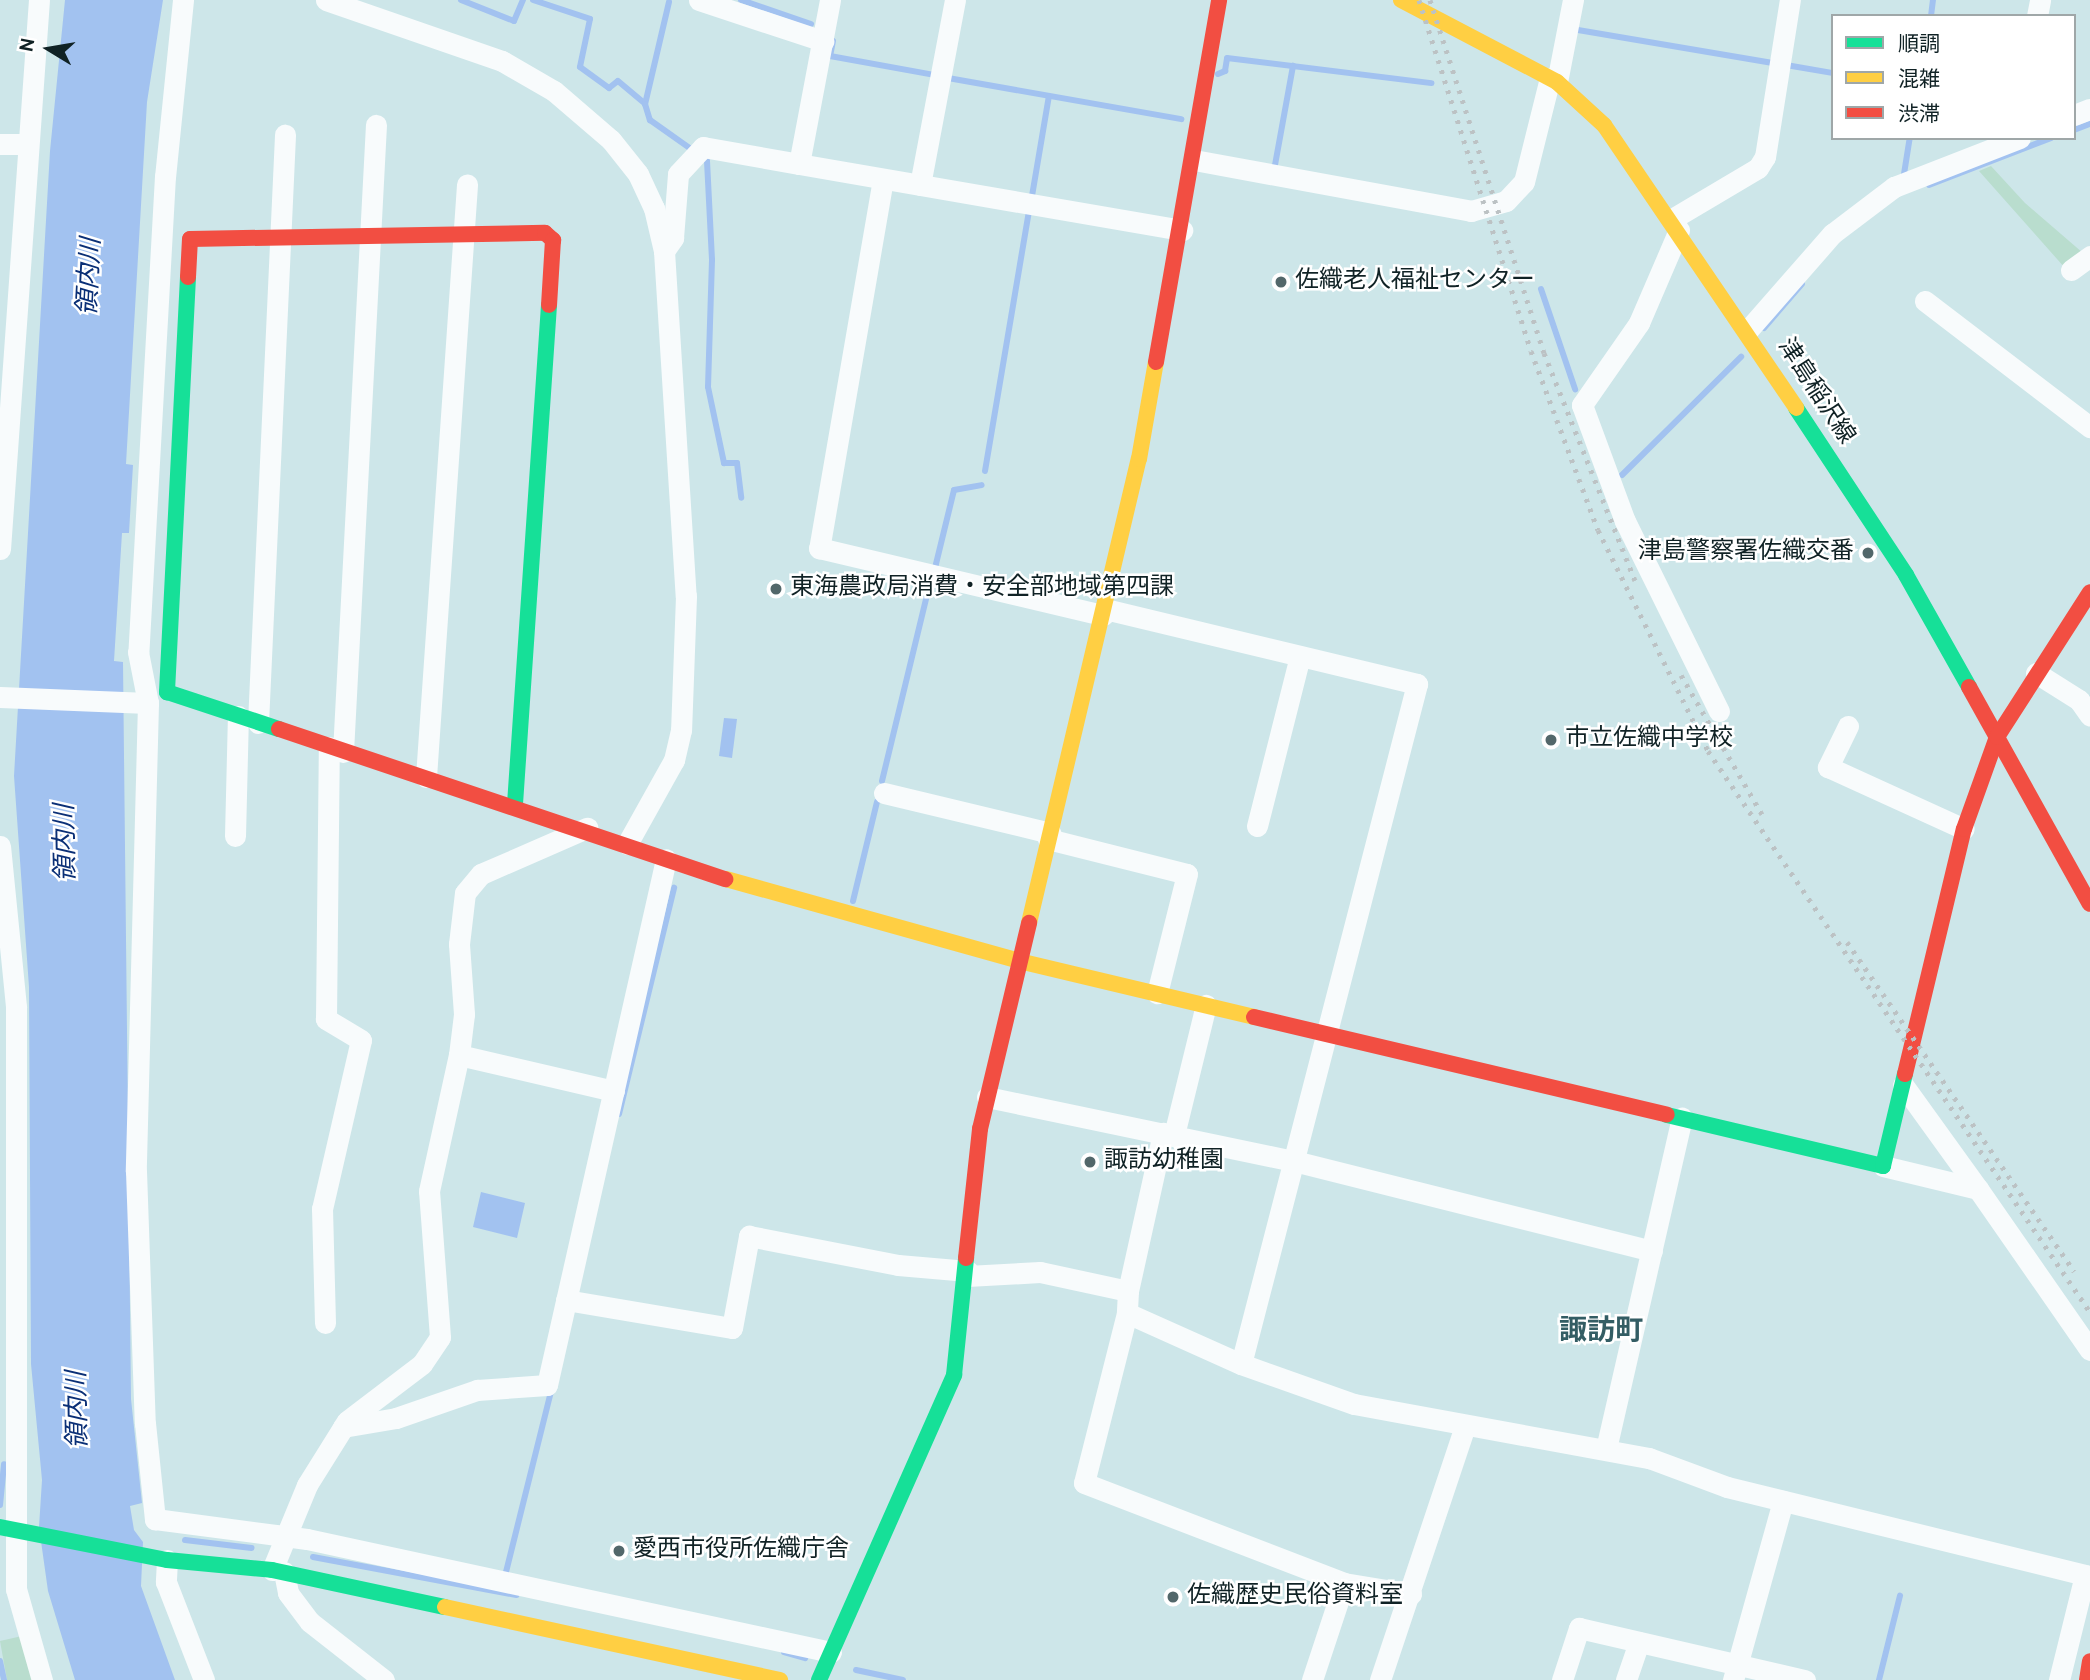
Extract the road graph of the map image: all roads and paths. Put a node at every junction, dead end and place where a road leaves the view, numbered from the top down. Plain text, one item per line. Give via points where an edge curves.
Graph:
1 (38, 0) edge
2 (183, 0) edge
3 (326, 0) edge
4 (699, 0) edge
5 (830, 0) edge
6 (955, 0) edge
7 (1219, 0) edge
8 (1401, 0) edge
9 (1573, 0) edge
10 (1790, 0) edge
11 (822, 41) junction
12 (1553, 80) junction
13 (376, 125) dead end
14 (285, 135) dead end
15 (2014, 140) edge
16 (0, 144) edge
17 (25, 144) junction
18 (1194, 160) junction
19 (799, 164) junction
20 (883, 178) junction
21 (467, 184) dead end
22 (920, 185) junction
23 (1676, 224) junction
24 (1182, 230) junction
25 (463, 234) junction
26 (372, 239) junction
27 (280, 240) junction
28 (664, 251) junction
29 (2090, 256) edge
30 (2071, 270) dead end
31 (1925, 301) dead end
32 (1748, 330) junction
33 (7, 334) edge
34 (2086, 416) edge
35 (3, 470) edge
36 (0, 549) edge
37 (175, 574) junction
38 (2090, 592) edge
39 (1104, 612) junction
40 (1300, 656) junction
41 (2036, 673) junction
42 (143, 679) junction
43 (1, 697) edge
44 (141, 703) junction
45 (1719, 711) dead end
46 (2090, 716) edge
47 (248, 720) junction
48 (1848, 726) dead end
49 (1997, 737) junction
50 (336, 750) junction
51 (426, 777) junction
52 (884, 793) dead end
53 (515, 804) junction
54 (1257, 825) dead end
55 (587, 828) junction
56 (1964, 829) junction
57 (235, 836) dead end
58 (1049, 836) junction
59 (627, 844) junction
60 (0, 846) edge
61 (666, 859) junction
62 (2090, 904) edge
63 (1019, 961) junction
64 (1157, 993) junction
65 (1206, 1005) junction
66 (1327, 1033) junction
67 (459, 1055) junction
68 (1903, 1085) junction
69 (614, 1091) junction
70 (987, 1097) junction
71 (1682, 1118) junction
72 (8, 1119) edge
73 (1168, 1134) junction
74 (1294, 1161) junction
75 (1883, 1166) junction
76 (1978, 1189) junction
77 (6, 1238) edge
78 (1652, 1251) junction
79 (967, 1274) junction
80 (1128, 1291) junction
81 (566, 1300) junction
82 (1127, 1312) junction
83 (325, 1323) dead end
84 (2090, 1350) edge
85 (1241, 1364) junction
86 (1465, 1426) junction
87 (343, 1427) junction
88 (1606, 1449) junction
89 (1783, 1501) junction
90 (15, 1530) edge
91 (284, 1538) junction
92 (163, 1560) junction
93 (278, 1571) junction
94 (2088, 1576) edge
95 (1344, 1583) junction
96 (1411, 1594) junction
97 (1639, 1642) junction
98 (831, 1652) junction
99 (2090, 1661) edge
100 (1735, 1672) edge
101 (42, 1680) edge
102 (204, 1680) edge
103 (384, 1680) edge
104 (780, 1680) edge
105 (819, 1680) edge
106 (1312, 1680) edge
107 (1380, 1680) edge
108 (1562, 1680) edge
109 (1626, 1680) edge
110 (1803, 1680) edge
111 (2059, 1680) edge
112 (2087, 1680) edge

1 - 17 street
2 - 42 street via 165,176 138,652
3 - 28 street via 502,61 554,91 611,140 638,174 654,208
4 - 11 street
5 - 11 street
6 - 22 street
7 - 18 street
8 - 12 street, 津島稲沢線
9 - 12 street
10 - 23 street via 1765,157 1758,168
11 - 19 street
12 - 18 street via 1524,182 1506,201 1471,211
12 - 23 street, 津島稲沢線 via 1604,125
13 - 26 street
14 - 27 street
15 - 32 street via 1894,187 1832,233
16 - 17 street
17 - 33 street
18 - 24 street
19 - 20 street
19 - 28 street via 704,147 678,174 673,238
20 - 22 street
20 - 39 street via 819,548
21 - 25 street
22 - 24 street
23 - 32 street, 津島稲沢線
23 - 45 street via 1639,323 1582,405 1625,521
24 - 39 street
25 - 26 street
25 - 51 street
25 - 53 street via 545,233 553,240
26 - 27 street
26 - 50 street
27 - 37 street via 190,239
27 - 47 street
28 - 59 street via 686,596 681,730 674,760
29 - 30 street
31 - 34 street
32 - 49 street, 津島稲沢線 via 1906,575
33 - 35 street
35 - 36 street
37 - 42 street
37 - 47 street via 167,692
38 - 41 street
39 - 40 street
39 - 58 street
40 - 54 street
40 - 66 street via 1418,684
41 - 46 street via 2079,700
41 - 49 street
42 - 44 street
43 - 44 street
44 - 91 street via 136,1171 145,1423 155,1519
47 - 50 street
47 - 57 street
48 - 56 street via 1828,767
49 - 56 street
49 - 62 street, 津島稲沢線
50 - 51 street
50 - 83 street via 326,1019 361,1040 321,1209
51 - 53 street
52 - 58 street
53 - 55 street
55 - 59 street
55 - 67 street via 481,874 465,893 459,944 464,1014
56 - 68 street
58 - 63 street
58 - 64 street via 1187,874
59 - 61 street
60 - 72 street via 16,1007
61 - 63 street via 793,901
61 - 69 street
63 - 64 street
63 - 70 street
64 - 65 street
65 - 66 street
65 - 73 street
66 - 71 street
66 - 74 street
67 - 69 street
67 - 87 street via 429,1191 441,1312 437,1349
68 - 75 street
68 - 76 street
69 - 81 street
70 - 73 street
70 - 79 street
71 - 75 street
71 - 78 street
72 - 77 street
73 - 74 street
73 - 80 street
74 - 78 street
74 - 85 street
75 - 76 street
76 - 84 street
77 - 90 street via 20,1426
78 - 88 street
79 - 80 street via 1040,1272
79 - 81 street via 749,1236 732,1328
79 - 98 street via 954,1375
80 - 82 street
81 - 87 street via 547,1385 477,1390 396,1418
82 - 85 street
82 - 95 street via 1084,1483
85 - 86 street via 1354,1404
86 - 88 street
86 - 96 street
87 - 91 street via 307,1485
88 - 89 street
89 - 94 street
89 - 100 street
90 - 92 street
90 - 101 street via 16,1589
91 - 93 street
91 - 98 street
92 - 93 street
92 - 102 street via 166,1582
93 - 103 street via 310,1622
93 - 104 street
94 - 111 street
95 - 96 street
95 - 106 street
96 - 107 street
97 - 100 street
97 - 108 street via 1578,1628
97 - 109 street
98 - 105 street
99 - 112 street
100 - 110 street

